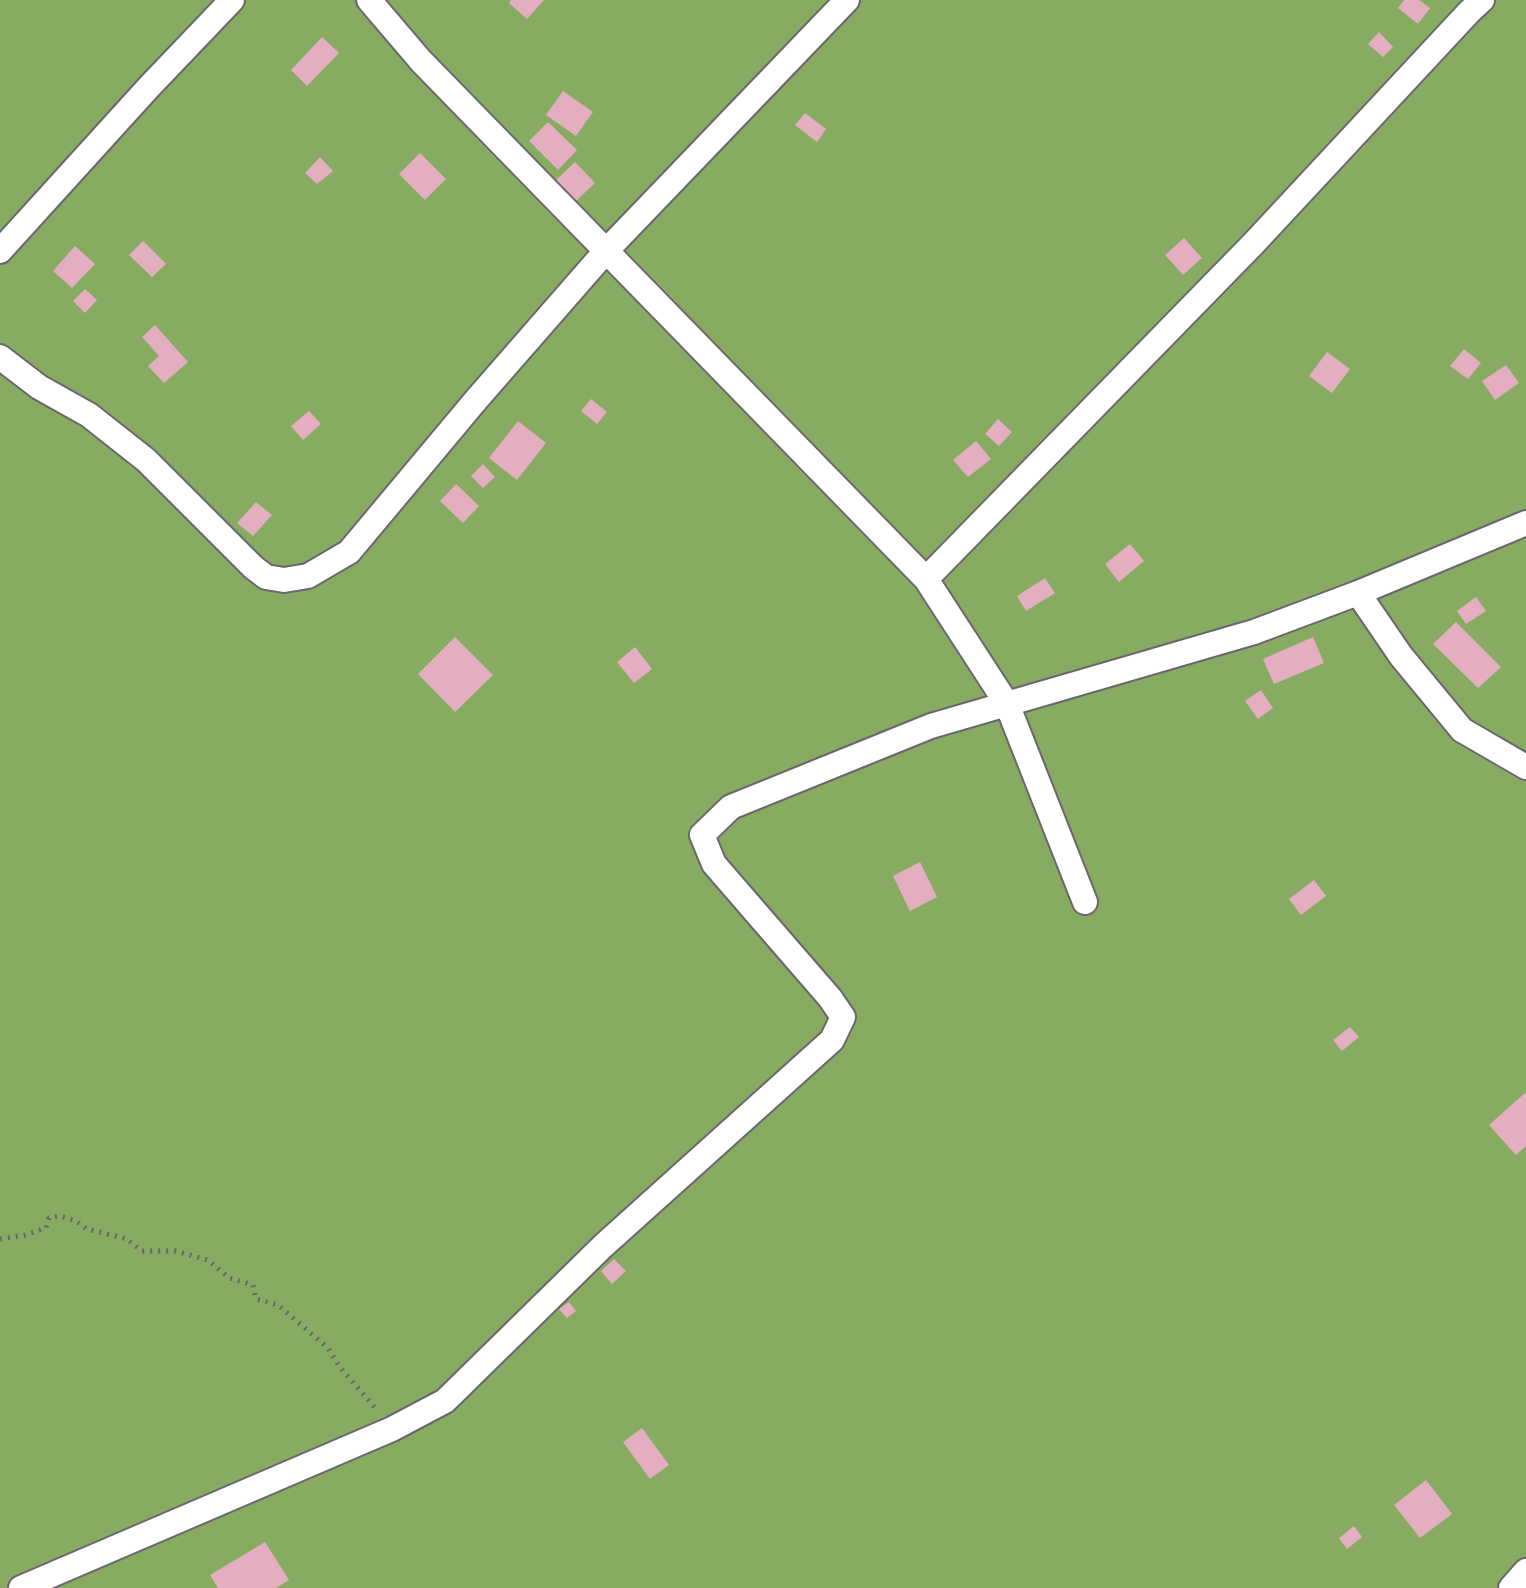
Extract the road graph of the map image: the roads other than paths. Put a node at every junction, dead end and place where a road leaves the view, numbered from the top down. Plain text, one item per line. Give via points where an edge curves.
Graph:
1 (232, 0) edge
2 (369, 0) edge
3 (847, 0) edge
4 (1482, 0) edge
5 (0, 251) edge
6 (606, 251) junction
7 (0, 357) edge
8 (1526, 523) edge
9 (926, 579) junction
10 (1358, 593) junction
11 (1007, 704) junction
12 (1526, 767) edge
13 (1085, 902) dead end
14 (1526, 1571) edge
15 (21, 1588) edge
16 (1511, 1588) edge

1 - 5 street
2 - 6 street via 421,61
3 - 6 street
4 - 9 street
6 - 7 street via 349,552 308,576 266,577 146,460
6 - 9 street
8 - 10 street
9 - 11 street
10 - 11 street via 1254,632
10 - 12 street via 1462,730
11 - 13 street
11 - 15 street via 931,726 731,807 702,835 714,864 843,1017 832,1040 603,1246 445,1401 392,1429
14 - 16 street

